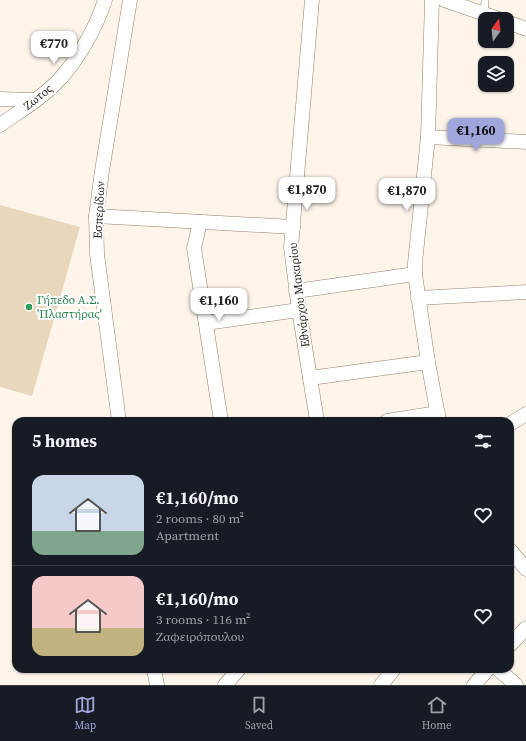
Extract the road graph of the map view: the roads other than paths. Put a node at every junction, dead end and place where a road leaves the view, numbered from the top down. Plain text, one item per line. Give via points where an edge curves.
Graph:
1 (105, 0) edge
2 (130, 0) edge
3 (312, 0) edge
4 (432, 0) edge
5 (444, 0) edge
6 (485, 7) edge
7 (514, 25) edge
8 (526, 29) edge
9 (0, 99) edge
10 (35, 100) junction
11 (0, 126) edge
12 (428, 137) junction
13 (526, 142) edge
14 (96, 216) junction
15 (200, 222) junction
16 (293, 227) junction
17 (415, 274) junction
18 (296, 291) junction
19 (526, 292) edge
20 (418, 298) junction
21 (299, 310) junction
22 (206, 323) junction
23 (428, 362) junction
24 (310, 378) junction
25 (526, 414) edge
26 (118, 417) edge
27 (220, 417) edge
28 (316, 417) edge
29 (438, 417) edge
30 (514, 422) edge
31 (514, 555) edge
32 (526, 569) edge
33 (526, 628) edge
34 (514, 641) edge
35 (155, 673) edge
36 (236, 673) edge
37 (391, 673) edge
38 (484, 673) edge
39 (502, 673) edge
40 (157, 685) edge
41 (225, 685) edge
42 (381, 685) edge
43 (474, 685) edge
44 (516, 685) edge

1 - 10 street, Ζωτος via 89,36 67,70
2 - 14 street, Εσπερίδων
3 - 16 street, Εθνάρχου Μακαρίου
4 - 12 street
5 - 6 street
7 - 8 street
9 - 10 street
10 - 11 street, Ζωτος
12 - 13 street
12 - 17 street
14 - 15 street
14 - 26 street, Εσπερίδων via 97,254
15 - 16 street
15 - 22 street via 194,248
16 - 18 street, Εθνάρχου Μακαρίου via 292,254
17 - 18 street
17 - 20 street
18 - 21 street, Εθνάρχου Μακαρίου
19 - 20 street
20 - 23 street
21 - 22 street
21 - 24 street, Εθνάρχου Μακαρίου
22 - 27 street
23 - 24 street
23 - 29 street
24 - 28 street, Εθνάρχου Μακαρίου
25 - 30 street
31 - 32 street
33 - 34 street
35 - 40 street
36 - 41 street
37 - 42 street
38 - 43 street
39 - 44 street

